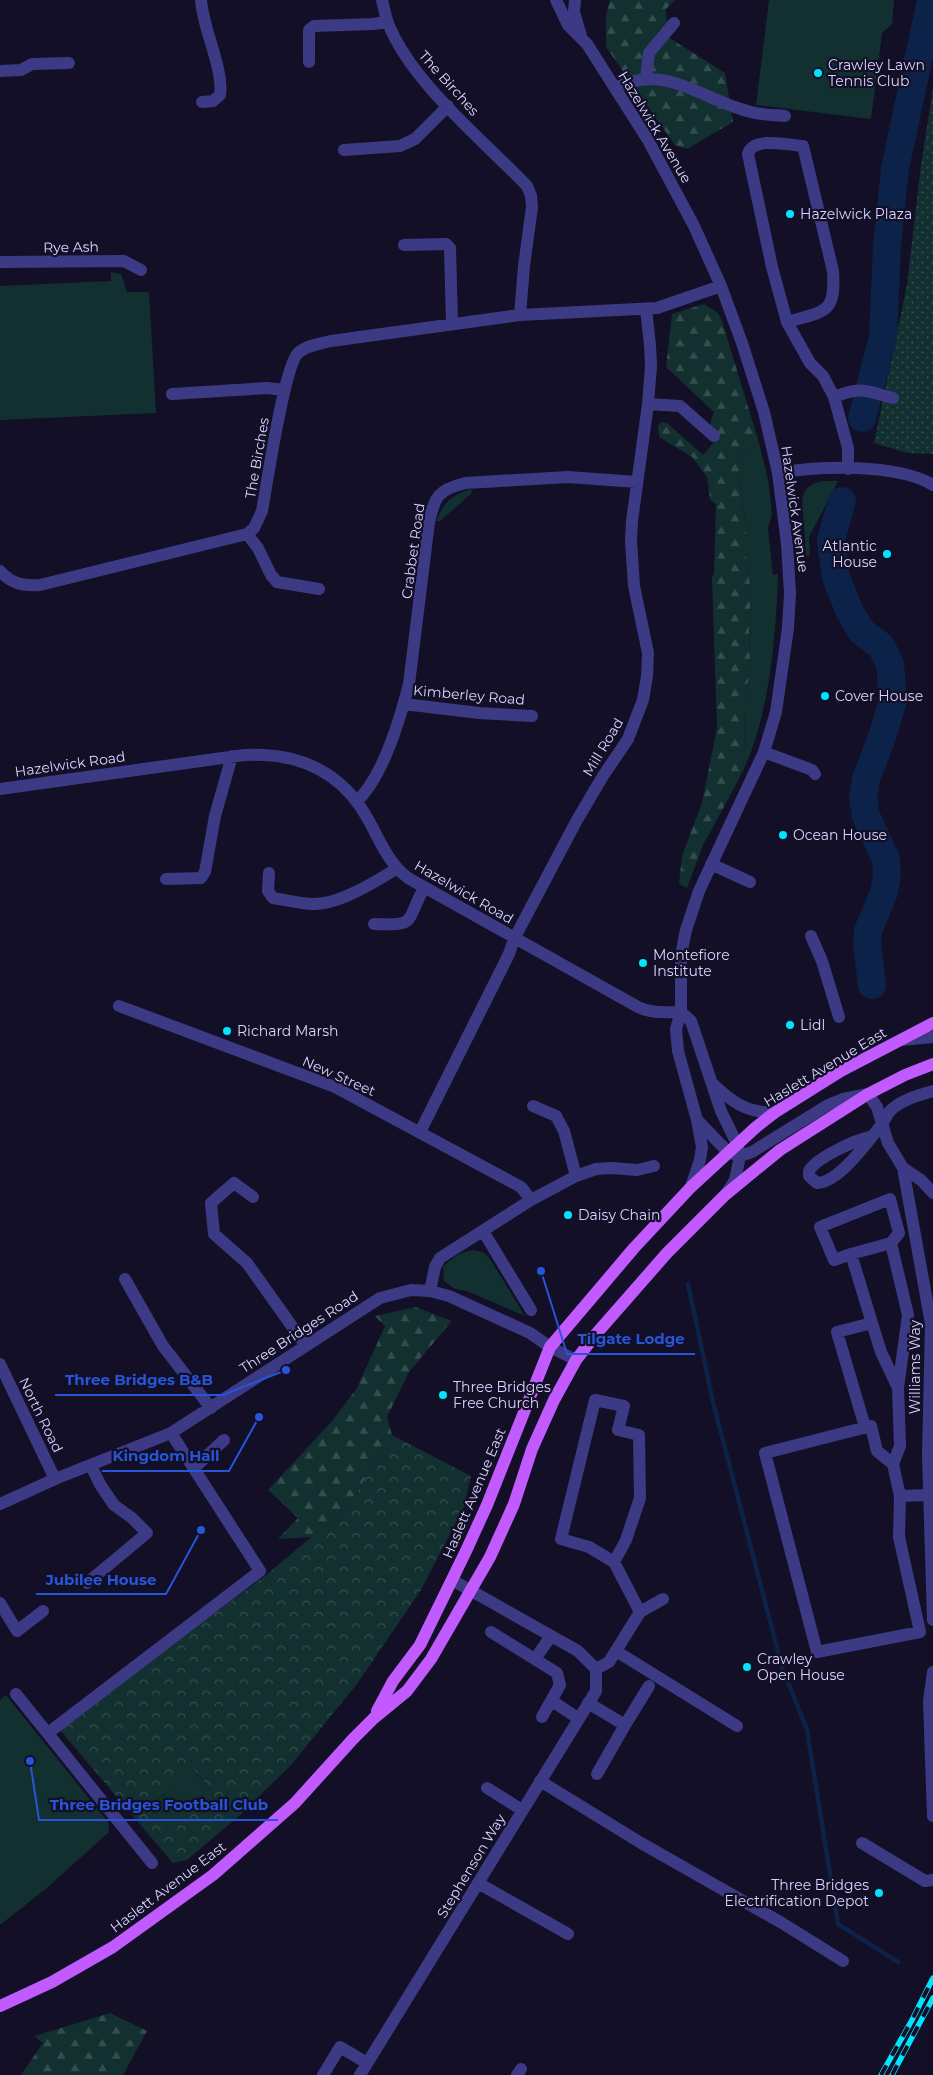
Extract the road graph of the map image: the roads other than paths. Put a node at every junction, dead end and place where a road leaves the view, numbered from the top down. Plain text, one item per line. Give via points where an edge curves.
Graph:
1 (201, 0) edge
2 (382, 0) edge
3 (556, 0) edge
4 (575, 0) edge
5 (387, 22) junction
6 (674, 23) dead end
7 (581, 36) junction
8 (309, 62) dead end
9 (69, 63) dead end
10 (0, 71) edge
11 (646, 78) junction
12 (616, 88) junction
13 (202, 102) dead end
14 (448, 106) junction
15 (785, 116) dead end
16 (344, 150) dead end
17 (404, 245) dead end
18 (0, 262) edge
19 (141, 270) dead end
20 (721, 286) junction
21 (646, 309) junction
22 (520, 315) junction
23 (787, 322) junction
24 (452, 324) junction
25 (284, 390) junction
26 (172, 394) dead end
27 (834, 397) junction
28 (893, 398) dead end
29 (648, 404) junction
30 (714, 436) dead end
31 (848, 469) junction
32 (778, 473) junction
33 (637, 482) junction
34 (933, 485) edge
35 (247, 534) junction
36 (0, 571) edge
37 (318, 590) dead end
38 (404, 704) junction
39 (532, 716) dead end
40 (764, 752) junction
41 (232, 756) junction
42 (815, 774) dead end
43 (0, 789) edge
44 (357, 801) junction
45 (711, 864) junction
46 (396, 869) junction
47 (269, 873) dead end
48 (166, 879) dead end
49 (750, 882) dead end
50 (424, 888) junction
51 (374, 924) dead end
52 (811, 936) dead end
53 (514, 939) junction
54 (119, 1006) dead end
55 (682, 1012) junction
56 (839, 1016) dead end
57 (933, 1023) edge
58 (933, 1037) edge
59 (898, 1040) junction
60 (933, 1064) edge
61 (710, 1081) junction
62 (933, 1086) edge
63 (927, 1093) edge
64 (868, 1094) junction
65 (533, 1106) dead end
66 (774, 1113) junction
67 (698, 1120) junction
68 (883, 1123) junction
69 (420, 1132) junction
70 (870, 1137) junction
71 (732, 1148) junction
72 (740, 1156) junction
73 (654, 1166) dead end
74 (902, 1168) junction
75 (576, 1176) junction
76 (691, 1187) junction
77 (933, 1193) edge
78 (725, 1195) junction
79 (253, 1197) dead end
80 (531, 1200) junction
81 (483, 1231) junction
82 (891, 1242) junction
83 (851, 1254) junction
84 (125, 1279) dead end
85 (430, 1291) junction
86 (531, 1310) dead end
87 (872, 1323) junction
88 (306, 1346) junction
89 (550, 1347) junction
90 (576, 1360) junction
91 (0, 1364) edge
92 (898, 1388) junction
93 (211, 1408) junction
94 (865, 1427) junction
95 (171, 1433) junction
96 (224, 1440) dead end
97 (893, 1464) junction
98 (91, 1466) junction
99 (194, 1468) junction
100 (55, 1479) junction
101 (929, 1495) junction
102 (900, 1496) junction
103 (0, 1504) edge
104 (614, 1562) junction
105 (452, 1580) junction
106 (87, 1583) dead end
107 (472, 1590) junction
108 (663, 1599) dead end
109 (0, 1603) edge
110 (43, 1611) dead end
111 (640, 1612) junction
112 (933, 1620) edge
113 (491, 1632) dead end
114 (551, 1636) junction
115 (616, 1651) junction
116 (535, 1659) junction
117 (596, 1669) junction
118 (933, 1672) edge
119 (649, 1686) dead end
120 (16, 1694) dead end
121 (552, 1701) junction
122 (588, 1704) junction
123 (374, 1718) junction
124 (542, 1718) dead end
125 (579, 1719) junction
126 (625, 1725) junction
127 (737, 1726) dead end
128 (48, 1733) junction
129 (597, 1774) dead end
130 (540, 1781) junction
131 (488, 1788) dead end
132 (522, 1810) junction
133 (933, 1816) edge
134 (862, 1843) dead end
135 (152, 1863) dead end
136 (933, 1880) edge
137 (478, 1883) junction
138 (568, 1934) dead end
139 (843, 1961) dead end
140 (0, 2006) edge
141 (367, 2063) junction
142 (323, 2075) edge
143 (360, 2075) edge

1 - 13 street via 222,85 220,95 213,101
2 - 5 street, The Birches
3 - 7 street, Hazelwick Avenue via 568,25
4 - 7 street, Hazelwick Avenue via 574,12
5 - 8 street via 314,26 309,30
5 - 14 street, The Birches via 419,76
6 - 11 street via 649,53
7 - 12 street, Hazelwick Avenue
9 - 10 street via 32,64 21,70
11 - 12 street
11 - 15 street via 657,78 750,112
12 - 20 street, Hazelwick Avenue via 680,198
14 - 16 street via 415,139 400,146
14 - 22 street, The Birches via 527,186 531,196
17 - 24 street via 446,244 450,248
18 - 19 street, Rye Ash via 124,261
20 - 21 street, The Birches
20 - 32 street, Hazelwick Avenue via 764,412
21 - 22 street, The Birches
21 - 29 street, Mill Road via 650,345
22 - 24 street, The Birches
23 - 23 street via 763,231 748,154 749,148 756,144 803,146 833,271 835,292 826,310
23 - 27 street
24 - 25 street, The Birches via 331,341 305,349 292,361
25 - 26 street via 267,388
25 - 35 street, The Birches via 262,511 254,528
27 - 28 street via 852,390 864,390
27 - 31 street via 848,448
29 - 30 street via 680,406
29 - 33 street, Mill Road
31 - 32 street
31 - 34 street via 890,470
32 - 40 street, Hazelwick Avenue via 790,593 783,671 776,712
33 - 38 street, Crabbet Road via 559,477 466,483 441,493 434,501 429,522 413,667
33 - 53 street, Mill Road via 632,541 634,586 648,653 643,700 628,739 577,820
35 - 36 street via 40,584 26,586 12,582
35 - 37 street via 278,582
38 - 39 street, Kimberley Road
38 - 44 street, Crabbet Road via 373,782
40 - 42 street
40 - 45 street, Hazelwick Avenue
41 - 43 street, Hazelwick Road
41 - 44 street, Hazelwick Road via 262,754 312,765 333,777
41 - 48 street via 215,816 205,872 201,878
44 - 46 street, Hazelwick Road
45 - 49 street
45 - 55 street, Hazelwick Avenue via 699,890 681,955
46 - 47 street via 353,892 312,904 273,898 268,891
46 - 50 street, Hazelwick Road
50 - 51 street via 410,920 397,925
50 - 53 street, Hazelwick Road
52 - 56 street
53 - 55 street, Hazelwick Road via 647,1011
53 - 69 street, Mill Road
54 - 69 street, New Street via 335,1088
55 - 61 street, Hazelwick Avenue via 691,1022
55 - 67 street, Hazelwick Avenue via 676,1029 678,1051
57 - 59 main road, Haslett Avenue East
58 - 59 street
59 - 66 main road, Haslett Avenue East
60 - 64 main road, Haslett Avenue East
61 - 66 street, Hazelwick Avenue via 740,1106
61 - 71 street, Hazelwick Avenue
62 - 63 street
63 - 68 street via 900,1104 890,1111
64 - 68 street, Williams Way via 878,1107
64 - 72 street, Haslett Avenue East via 828,1105 752,1152
64 - 78 main road, Haslett Avenue East via 780,1150
65 - 75 street via 556,1116 564,1131
66 - 71 main road, Haslett Avenue East
67 - 71 street, Hazelwick Avenue
67 - 76 street, Hazelwick Avenue via 701,1153
68 - 70 street
68 - 74 street, Williams Way via 888,1143
69 - 80 street, New Street via 521,1187
70 - 70 street via 830,1179 817,1183 809,1176 809,1170 815,1163 859,1139
71 - 72 street
71 - 76 main road, Haslett Avenue East
72 - 78 street, Haslett Avenue East via 735,1180
73 - 75 street via 637,1170 596,1169
74 - 77 street via 921,1180
74 - 101 street, Williams Way via 931,1324
75 - 80 street
76 - 89 main road, Haslett Avenue East
78 - 90 main road, Haslett Avenue East via 667,1253
79 - 88 street via 234,1183 211,1203 214,1234 246,1263
80 - 81 street
81 - 85 street via 440,1258
81 - 86 street
82 - 83 street
82 - 83 street via 900,1233 890,1199 820,1227 834,1260
82 - 92 street via 908,1315
83 - 87 street
84 - 93 street via 163,1346
85 - 88 street, Three Bridges Road via 411,1290 380,1298
85 - 89 street, Three Bridges Road via 449,1296 530,1333
87 - 92 street
87 - 94 street via 837,1332
88 - 93 street, Three Bridges Road
89 - 90 street, Three Bridges Road
89 - 105 main road, Haslett Avenue East via 487,1505
90 - 107 main road, Haslett Avenue East via 554,1400 532,1449 514,1504
91 - 100 street, North Road
92 - 97 street via 900,1446
93 - 95 street, Three Bridges Road
94 - 97 street via 871,1426 877,1451
94 - 102 street via 765,1453 817,1652 920,1632 899,1536
95 - 98 street, Three Bridges Road
95 - 99 street
96 - 99 street
97 - 102 street
98 - 100 street, Three Bridges Road
98 - 106 street via 114,1506 132,1518 146,1534
99 - 128 street via 260,1571
100 - 103 street, Three Bridges Road
101 - 102 street
101 - 112 street, Williams Way
104 - 104 street via 589,1547 561,1539 595,1400 624,1406 618,1430 639,1435 640,1498 626,1540
104 - 111 street
105 - 107 street
105 - 123 main road, Haslett Avenue East via 420,1645 394,1681
107 - 114 street
107 - 123 main road, Haslett Avenue East via 426,1665 406,1691
108 - 111 street
109 - 110 street via 17,1631
111 - 115 street
113 - 116 street
114 - 116 street
114 - 117 street via 578,1651
115 - 117 street via 609,1662
115 - 127 street
116 - 121 street via 557,1673 560,1685
117 - 122 street, Stephenson Way via 596,1691
118 - 133 street via 929,1701
119 - 126 street
120 - 128 street
121 - 124 street
121 - 125 street
122 - 125 street, Stephenson Way
122 - 126 street
123 - 140 main road, Haslett Avenue East via 295,1803 213,1875 114,1947 52,1982
125 - 130 street, Stephenson Way
126 - 129 street
128 - 135 street
130 - 132 street, Stephenson Way
130 - 139 street
131 - 132 street
132 - 137 street, Stephenson Way
134 - 136 street via 925,1881
137 - 138 street
137 - 141 street, Stephenson Way
141 - 142 street via 340,2047
141 - 143 street, Stephenson Way

